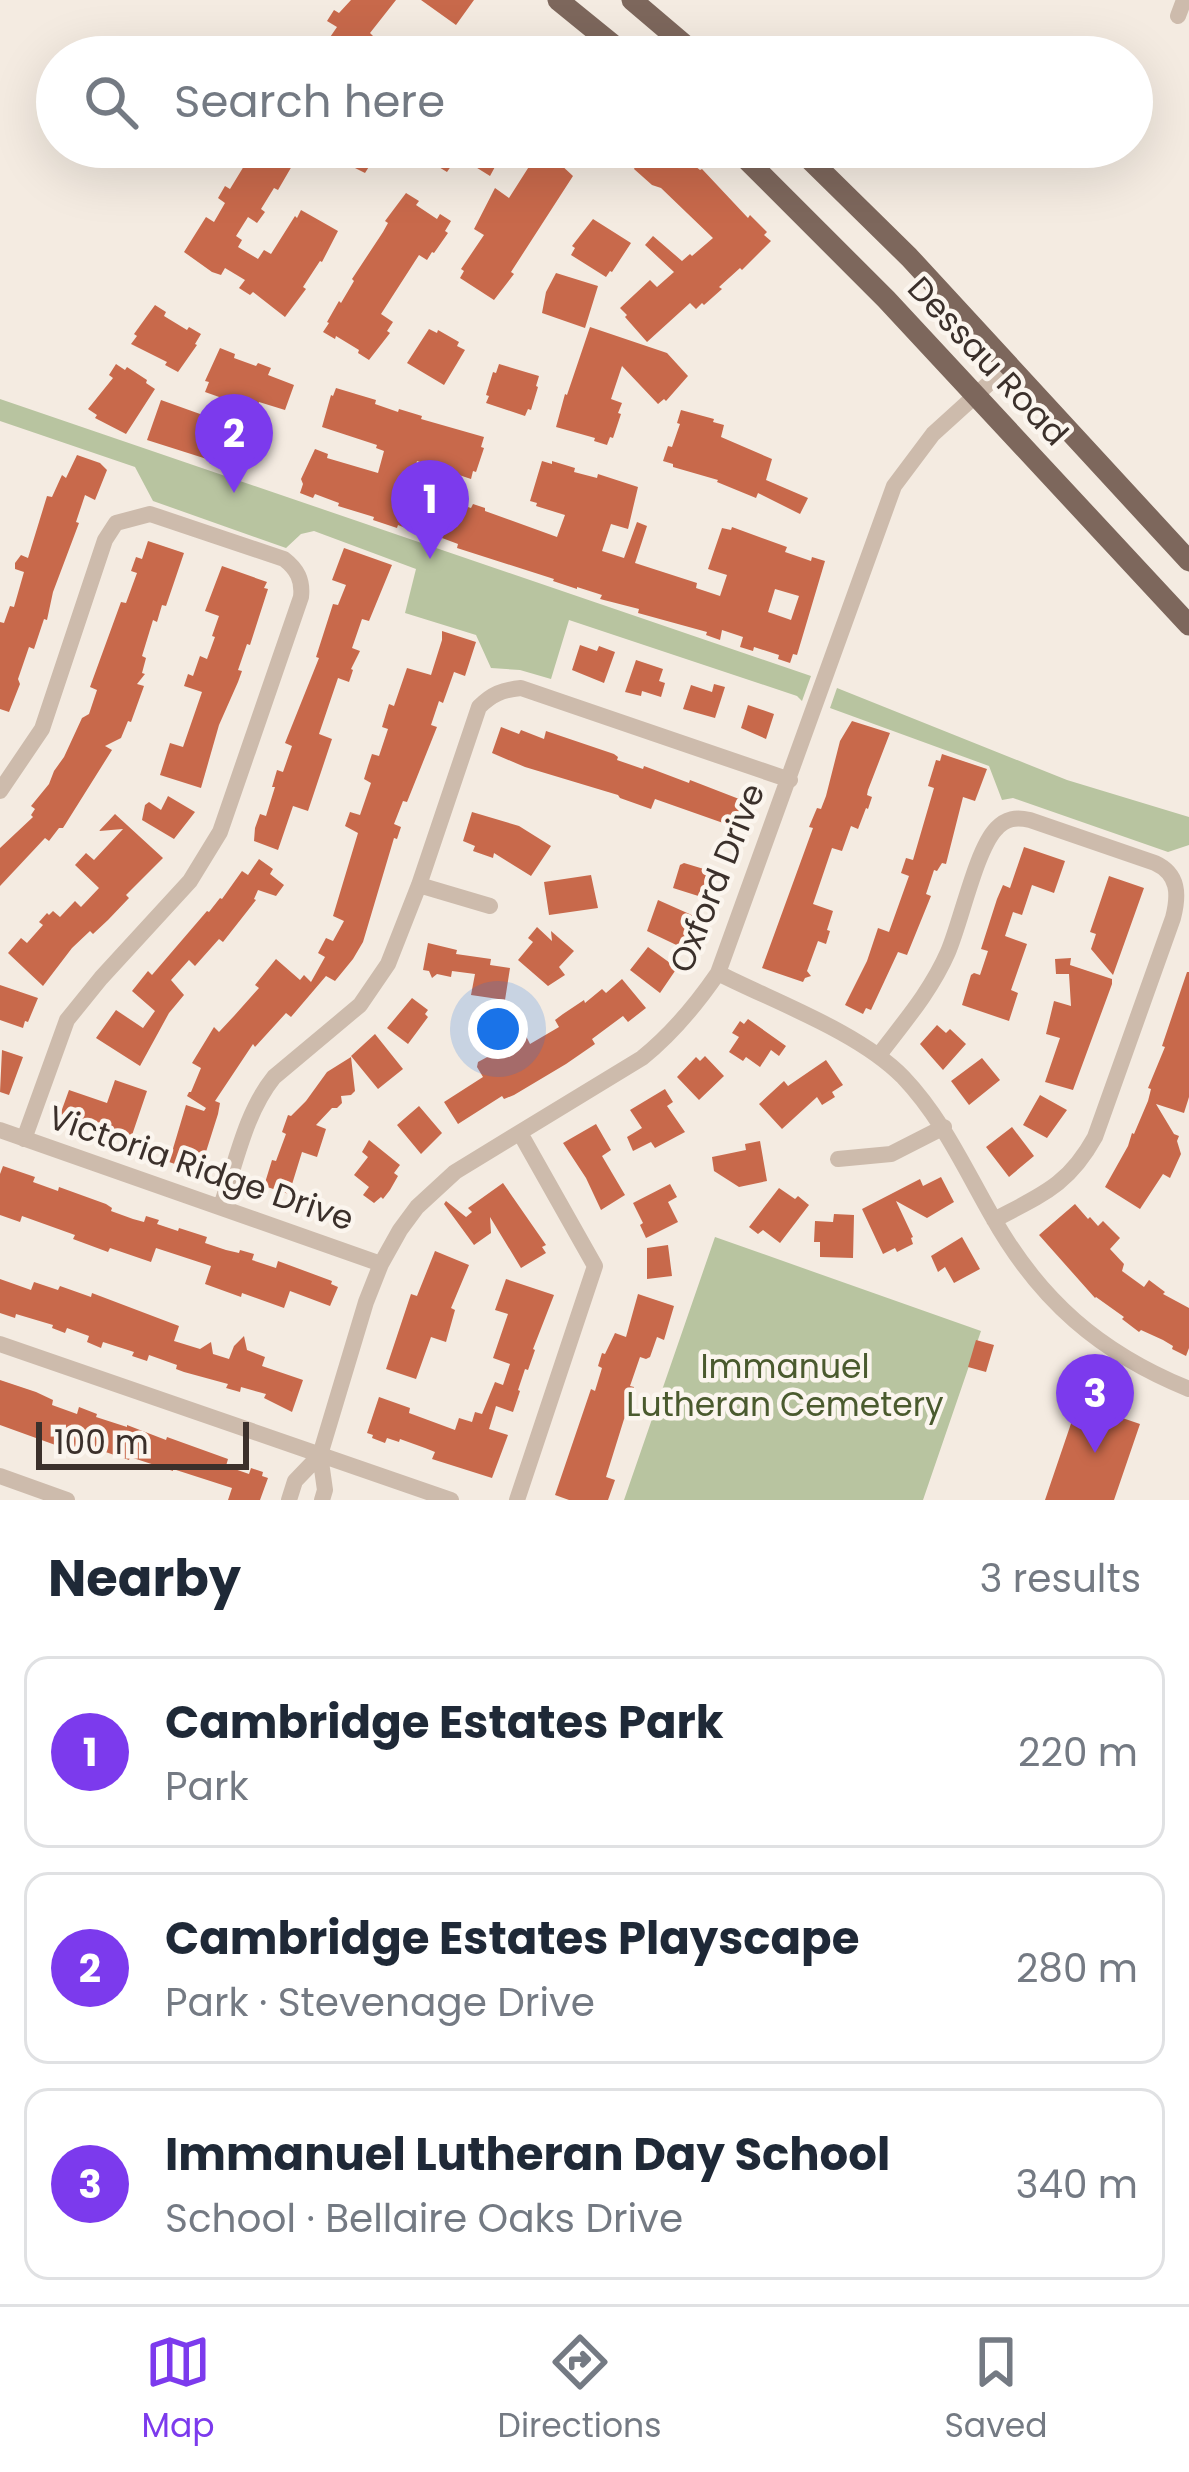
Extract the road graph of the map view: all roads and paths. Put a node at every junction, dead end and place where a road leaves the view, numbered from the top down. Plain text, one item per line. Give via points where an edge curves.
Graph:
1 (559, 0) edge
2 (632, 0) edge
3 (603, 36) edge
4 (674, 36) edge
5 (755, 168) edge
6 (818, 168) edge
7 (1008, 366) junction
8 (974, 395) junction
9 (1189, 561) edge
10 (1189, 626) edge
11 (790, 780) junction
12 (0, 791) edge
13 (419, 885) junction
14 (490, 906) dead end
15 (718, 973) junction
16 (878, 1055) junction
17 (944, 1127) junction
18 (0, 1130) edge
19 (520, 1133) junction
20 (24, 1138) junction
21 (838, 1160) dead end
22 (221, 1206) junction
23 (994, 1220) junction
24 (382, 1264) junction
25 (0, 1343) edge
26 (1189, 1389) edge
27 (320, 1455) junction
28 (0, 1476) edge
29 (67, 1500) edge
30 (289, 1500) edge
31 (322, 1500) edge
32 (451, 1500) edge
33 (517, 1500) edge

1 - 3 main road
2 - 4 main road
5 - 8 main road, Dessau Road
6 - 7 main road, Dessau Road
7 - 8 street, Oxford Drive
7 - 9 main road, Dessau Road
8 - 10 main road, Dessau Road
8 - 11 street, Oxford Drive via 894,486
11 - 13 street via 520,688 503,690 479,706
11 - 15 street, Oxford Drive
12 - 20 street via 42,729 116,523 150,514 292,565 301,597 220,832 190,881 78,1004
13 - 14 street
13 - 22 street via 376,985 262,1091
15 - 16 street
15 - 19 street, Oxford Drive via 653,1048
16 - 17 street
16 - 23 street via 934,980 986,843 1001,824 1030,820 1171,874 1173,918 1095,1137 1067,1178
17 - 21 street via 891,1154
17 - 23 street
18 - 20 street, Victoria Ridge Drive
19 - 24 street, Oxford Drive via 436,1188
19 - 33 street via 595,1265
20 - 22 street, Victoria Ridge Drive
22 - 24 street, Victoria Ridge Drive
23 - 26 street via 1079,1326
24 - 27 street, Oxford Drive
25 - 27 street
27 - 30 street
27 - 31 street
27 - 32 street
28 - 29 street

